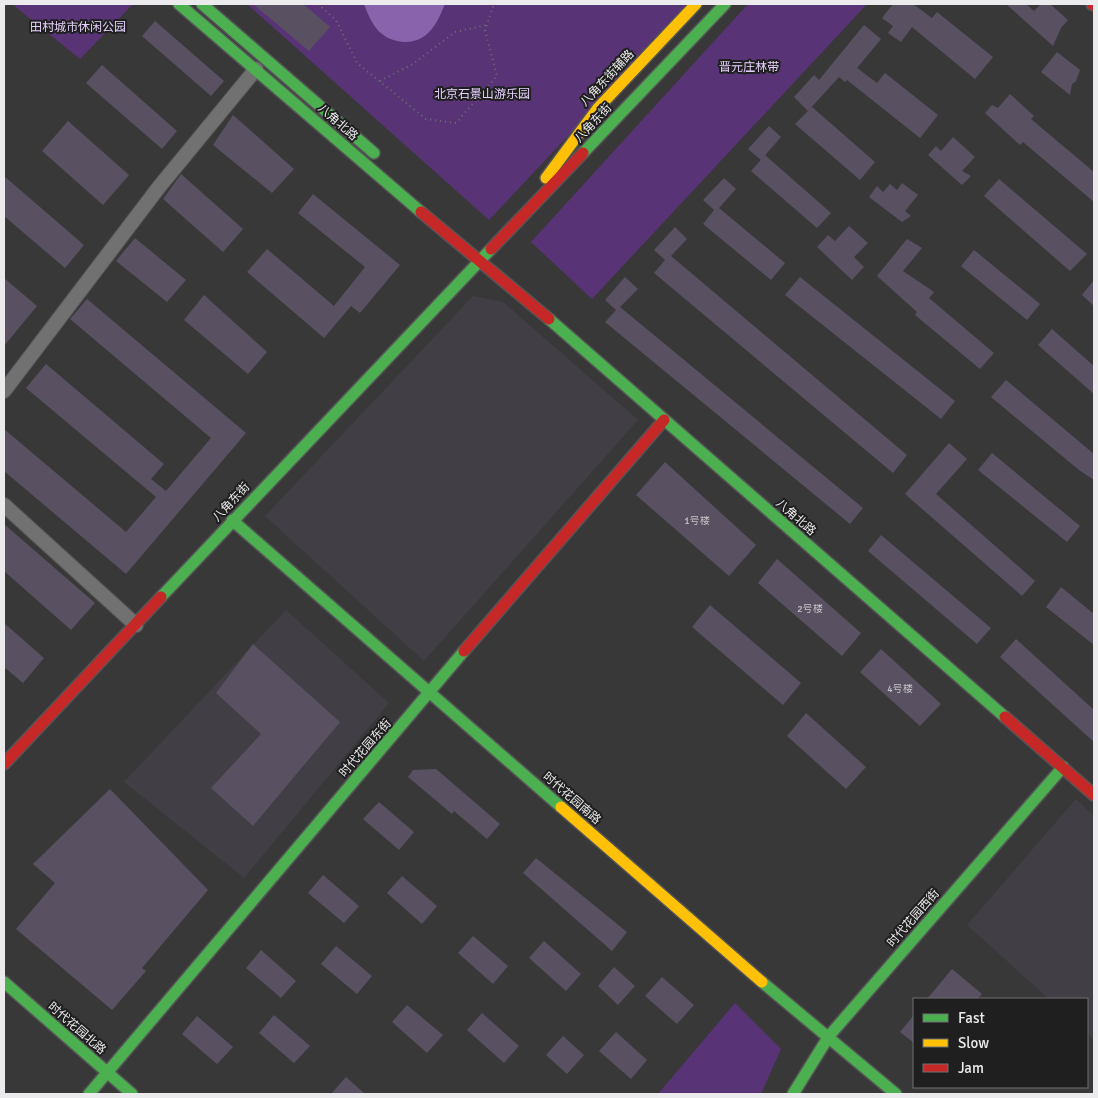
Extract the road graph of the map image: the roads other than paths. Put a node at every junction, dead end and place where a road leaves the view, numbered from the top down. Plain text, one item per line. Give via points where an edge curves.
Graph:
1 (179, 4) edge
2 (202, 4) edge
3 (696, 4) edge
4 (710, 4) edge
5 (725, 4) edge
6 (256, 69) junction
7 (382, 160) dead end
8 (546, 178) junction
9 (469, 236) dead end
10 (480, 260) junction
11 (4, 391) edge
12 (664, 420) junction
13 (4, 505) edge
14 (229, 524) junction
15 (136, 625) junction
16 (426, 697) junction
17 (4, 764) edge
18 (1066, 770) junction
19 (1094, 795) edge
20 (4, 982) edge
21 (4, 996) edge
22 (829, 1036) junction
23 (838, 1044) junction
24 (821, 1046) junction
25 (831, 1054) junction
26 (104, 1076) junction
27 (89, 1094) edge
28 (117, 1094) edge
29 (132, 1094) edge
30 (793, 1094) edge
31 (806, 1094) edge
32 (878, 1094) edge
33 (896, 1094) edge

1 - 6 street, 八角北路
2 - 7 street, 八角北路
3 - 8 street, 八角东街辅路 via 598,108
4 - 8 street, 八角东街
5 - 10 street, 八角东街
6 - 10 street, 八角北路
6 - 11 street via 158,187
8 - 10 street, 八角东街 via 497,230
9 - 10 street, 八角北路
10 - 12 street, 八角北路
10 - 14 street, 八角东街
12 - 16 street, 时代花园东街
12 - 18 street, 八角北路
13 - 15 street
14 - 15 street, 八角东街
14 - 16 street, 时代花园南路
15 - 17 street, 八角东街
16 - 22 street, 时代花园南路
16 - 24 street, 时代花园南路
16 - 26 street, 时代花园东街
18 - 19 street, 八角北路
18 - 22 street, 时代花园西街
18 - 23 street, 时代花园西街
20 - 26 street, 时代花园北路
21 - 26 street, 时代花园北路
22 - 23 street, 时代花园南路
22 - 24 street, 时代花园西街
23 - 25 street, 时代花园西街
23 - 33 street, 时代花园南路
24 - 25 street, 时代花园南路
24 - 30 street, 时代花园西街
25 - 31 street, 时代花园西街
25 - 32 street, 时代花园南路
26 - 27 street, 时代花园东街
26 - 28 street, 时代花园北路
26 - 29 street, 时代花园北路

